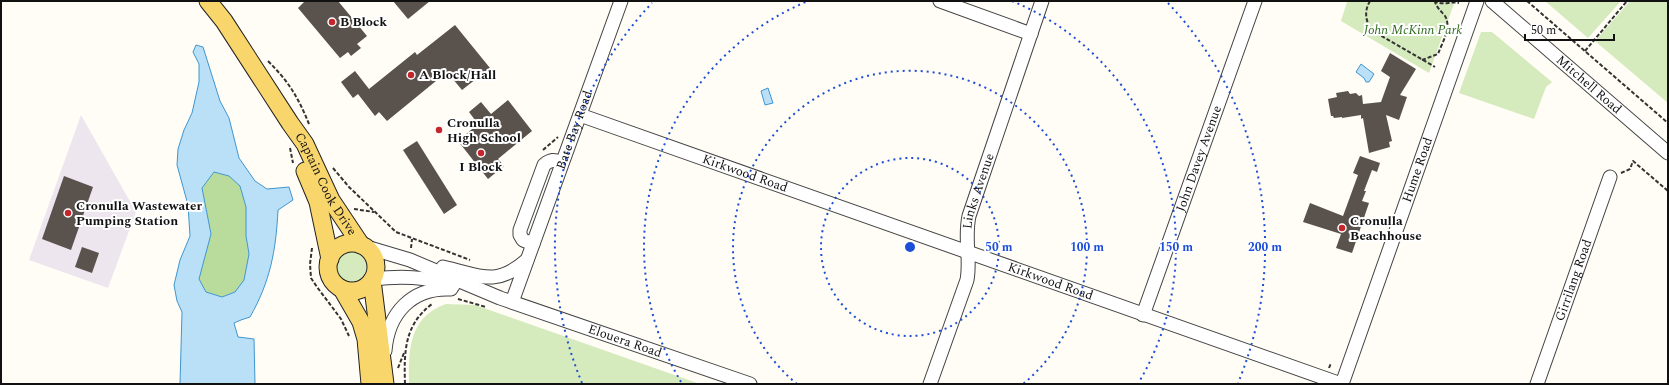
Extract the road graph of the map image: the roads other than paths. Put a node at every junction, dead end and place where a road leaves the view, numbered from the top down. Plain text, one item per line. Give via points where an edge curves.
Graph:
1 (208, 1) edge
2 (621, 1) edge
3 (940, 1) edge
4 (1042, 1) edge
5 (1254, 1) edge
6 (1477, 1) edge
7 (1492, 1) edge
8 (1031, 34) junction
9 (580, 115) junction
10 (290, 123) junction
11 (1668, 153) edge
12 (1610, 177) road end
13 (362, 245) junction
14 (967, 252) junction
15 (330, 258) junction
16 (410, 260) junction
17 (528, 260) junction
18 (372, 279) junction
19 (342, 288) junction
20 (458, 295) junction
21 (500, 298) junction
22 (512, 302) junction
23 (1143, 315) junction
24 (383, 364) junction
25 (370, 384) edge
26 (385, 384) edge
27 (750, 384) edge
28 (930, 384) edge
29 (1341, 384) edge
30 (1537, 384) edge

1 - 10 main road, Captain Cook Drive via 224,21
2 - 9 street, Bate Bay Road
3 - 8 street
4 - 8 street, Links Avenue
5 - 23 street, John Davey Avenue
6 - 29 street, Hume Road
7 - 11 street, Mitchell Road
8 - 14 street, Links Avenue via 968,216
9 - 14 street, Kirkwood Road
9 - 17 street, Bate Bay Road
10 - 13 main road, Captain Cook Drive via 305,144 337,210
10 - 15 main road, Captain Cook Drive via 297,153 318,202
12 - 30 street, Girrilang Road
13 - 15 main road via 344,244 337,248
13 - 16 street, Elouera Road
13 - 18 main road via 371,252 375,262
14 - 23 street, Kirkwood Road
14 - 28 street, Links Avenue via 966,280
15 - 19 main road via 328,270 331,278
16 - 17 street via 485,278 500,277 514,271
16 - 21 street, Elouera Road
17 - 22 street, Bate Bay Road
18 - 19 main road via 358,290
18 - 20 street, Elouera Road via 411,277 436,281
18 - 24 main road
19 - 25 main road via 361,322 366,339
20 - 21 street, Elouera Road
20 - 24 street via 447,289 432,290 407,302 392,321
21 - 22 street, Elouera Road
22 - 27 street, Elouera Road
23 - 29 street, Kirkwood Road
24 - 26 main road

